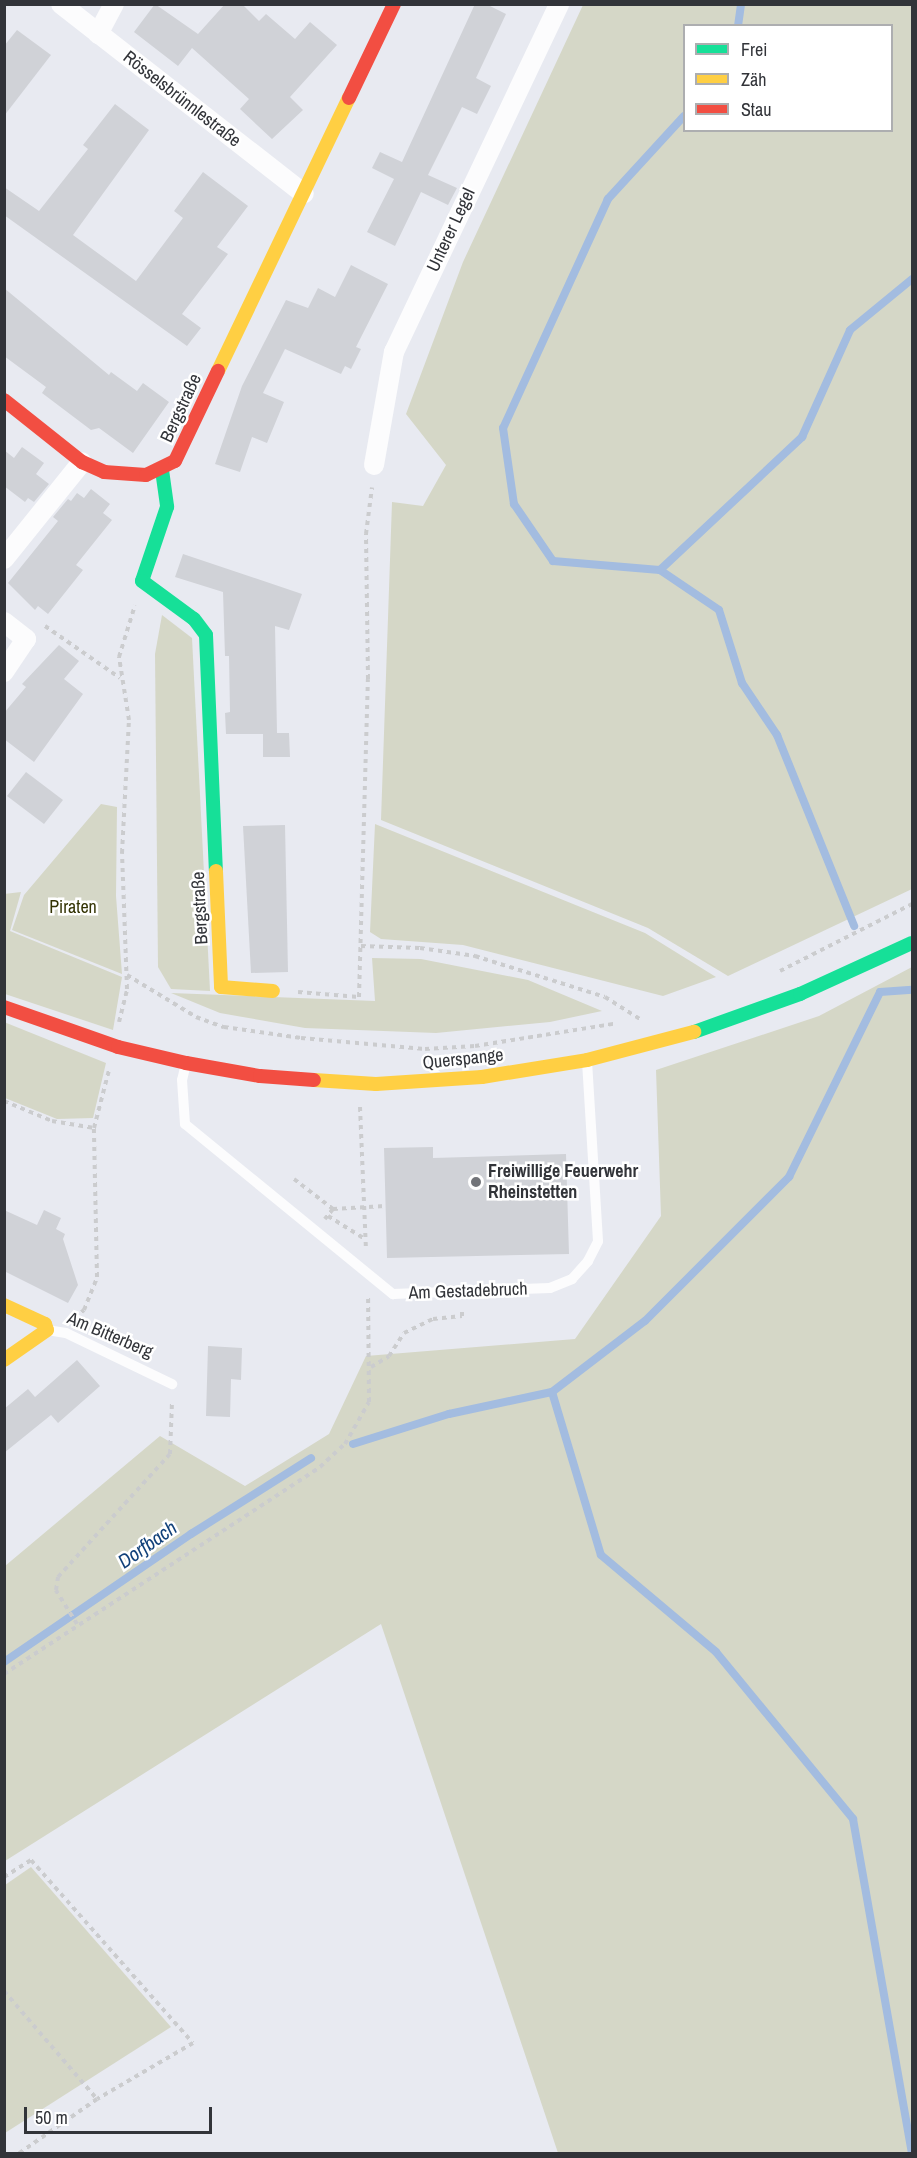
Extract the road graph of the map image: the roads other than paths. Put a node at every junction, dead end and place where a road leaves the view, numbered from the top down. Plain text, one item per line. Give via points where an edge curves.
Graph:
1 (61, 4) edge
2 (114, 4) edge
3 (394, 4) edge
4 (559, 4) edge
5 (98, 34) junction
6 (304, 194) junction
7 (4, 400) edge
8 (81, 462) junction
9 (374, 465) road end
10 (162, 470) junction
11 (4, 559) edge
12 (4, 622) edge
13 (4, 672) edge
14 (912, 943) edge
15 (273, 991) road end
16 (4, 1007) edge
17 (587, 1060) junction
18 (186, 1063) junction
19 (4, 1305) edge
20 (46, 1330) junction
21 (4, 1360) edge
22 (172, 1384) road end

1 - 5 street, Rösselsbrünnlestraße
2 - 5 street
3 - 6 street, Bergstraße
4 - 9 street, Unterer Legel via 394,352
5 - 6 street, Rösselsbrünnlestraße
6 - 10 street, Bergstraße via 186,444
7 - 8 street
8 - 10 street via 130,477
8 - 11 street
10 - 15 street, Bergstraße via 167,507 142,571 142,581 194,619 206,635 221,987
12 - 13 street via 26,639
14 - 17 street, Querspange via 790,998 694,1032
16 - 18 street, Querspange via 118,1047
17 - 18 street, Querspange via 482,1077 376,1084 260,1076
17 - 18 lane, Am Gestadebruch via 598,1241 588,1261 572,1279 550,1288 393,1294 185,1124 182,1080
19 - 20 street via 45,1324
20 - 21 street, Am Bitterberg
20 - 22 lane, Am Bitterberg via 66,1333

